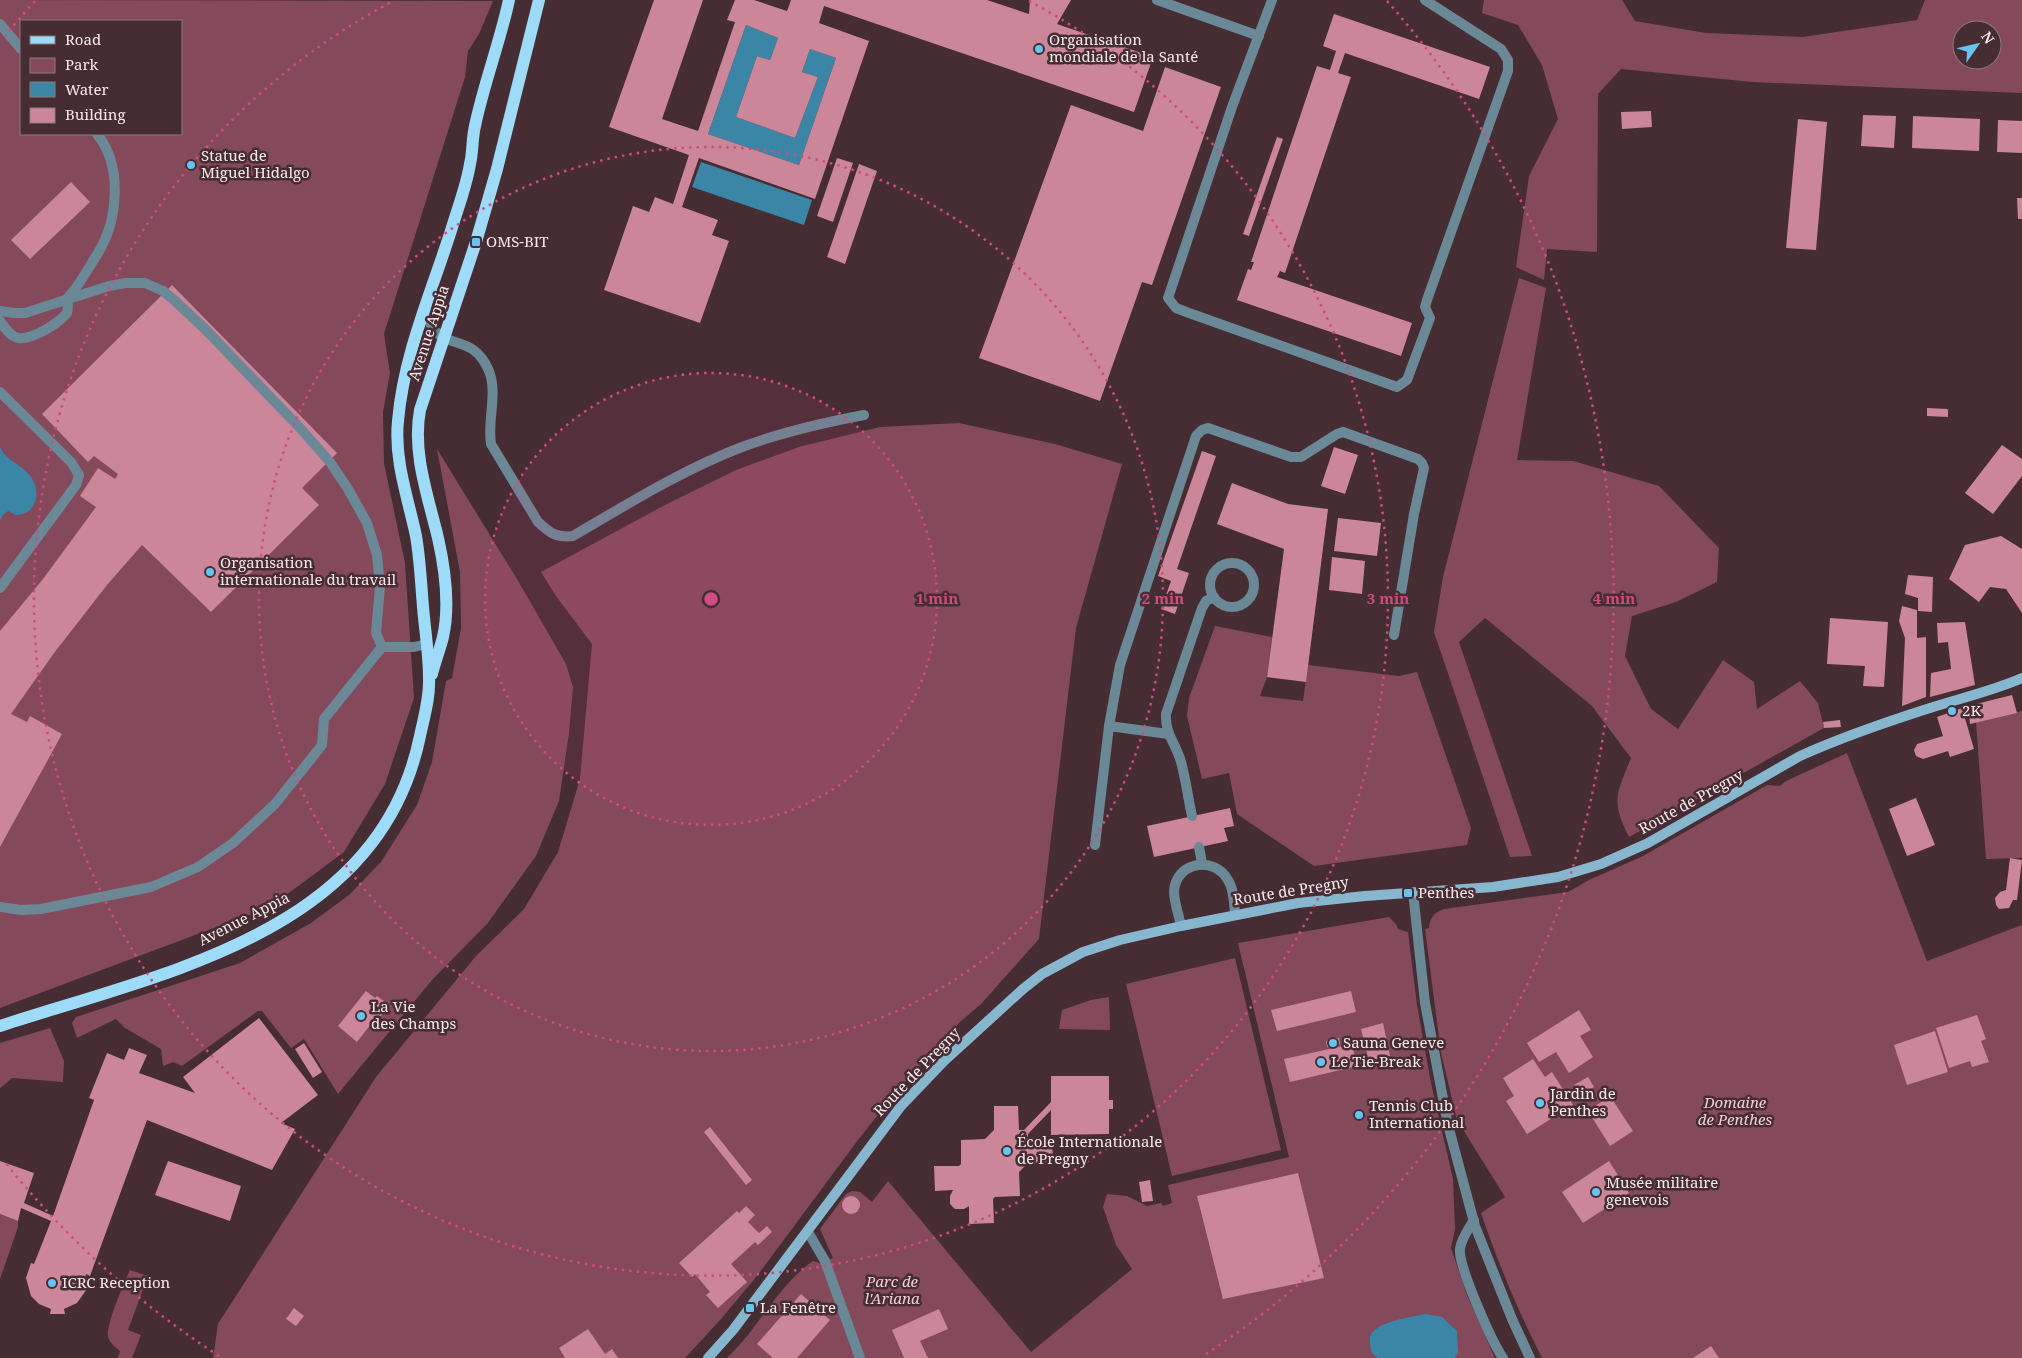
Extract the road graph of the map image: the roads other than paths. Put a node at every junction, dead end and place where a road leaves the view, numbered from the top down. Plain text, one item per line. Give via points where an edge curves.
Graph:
1 (509, 0) edge
2 (539, 0) edge
3 (1156, 0) edge
4 (1272, 0) edge
5 (1425, 0) edge
6 (0, 24) edge
7 (1259, 36) junction
8 (20, 48) edge
9 (98, 135) edge
10 (68, 299) junction
11 (426, 308) junction
12 (0, 311) edge
13 (0, 322) edge
14 (445, 337) junction
15 (0, 392) edge
16 (864, 415) dead end
17 (0, 588) edge
18 (1214, 597) junction
19 (1394, 636) dead end
20 (427, 644) junction
21 (382, 648) junction
22 (2022, 678) edge
23 (429, 681) junction
24 (1109, 726) junction
25 (1168, 734) junction
26 (1192, 816) dead end
27 (1095, 845) dead end
28 (1199, 847) dead end
29 (1202, 864) junction
30 (1414, 892) junction
31 (0, 907) edge
32 (1235, 914) junction
33 (1182, 926) junction
34 (0, 1026) edge
35 (1474, 1220) junction
36 (808, 1232) junction
37 (708, 1358) edge
38 (860, 1358) edge
39 (1503, 1358) edge
40 (1530, 1358) edge

1 - 11 main road, Avenue Appia via 474,128 470,165
2 - 14 main road, Avenue Appia via 497,169
3 - 7 street
4 - 7 street
5 - 7 street via 1501,49 1508,60 1508,71 1427,300 1425,307 1430,318 1407,380 1397,386 1189,313 1176,308 1168,298
6 - 8 street
9 - 10 street via 110,160 115,197 113,211 99,251
10 - 12 street via 25,313
10 - 13 street via 68,309 62,319 35,334 15,337
10 - 21 street via 126,283 145,283 163,291 205,329 301,428 330,462 370,531 378,563 380,587 376,632
11 - 14 street via 434,330
11 - 20 main road, Avenue Appia via 406,365 397,446 420,562
14 - 16 street via 476,351 489,372 492,386 491,444 538,522 560,537 572,536 688,471 740,447 817,423
14 - 23 main road, Avenue Appia via 417,424 420,464 440,548 446,610 443,637
15 - 17 street via 71,462 79,481
18 - 18 street via 1210,588 1213,575 1223,566 1236,564 1252,577 1253,592 1244,604 1230,607
18 - 25 street via 1202,608 1169,705 1165,724
19 - 24 street via 1424,468 1422,463 1343,432 1301,457 1291,457 1208,428 1196,436 1130,632 1120,665
20 - 21 street
20 - 23 main road, Avenue Appia
21 - 31 street via 324,719 322,745 276,804 233,843 198,867 151,888 41,909
22 - 30 street, Route de Pregny via 1800,756 1648,843 1601,864 1524,884
23 - 34 main road, Avenue Appia via 418,749 392,815 362,857 322,894 284,920 230,947 153,977
24 - 25 street
24 - 27 street
25 - 26 street via 1181,760
28 - 29 street
29 - 32 street via 1216,867 1229,881
29 - 33 street via 1184,872 1176,883 1174,891
30 - 32 street, Route de Pregny via 1328,899
30 - 35 street via 1425,1004 1448,1125
32 - 33 street, Route de Pregny
33 - 36 street, Route de Pregny via 1083,952 1042,974 1023,989 944,1061 901,1106
35 - 39 street via 1460,1249 1462,1264
35 - 40 street
36 - 37 street, Route de Pregny
36 - 38 street via 825,1261

